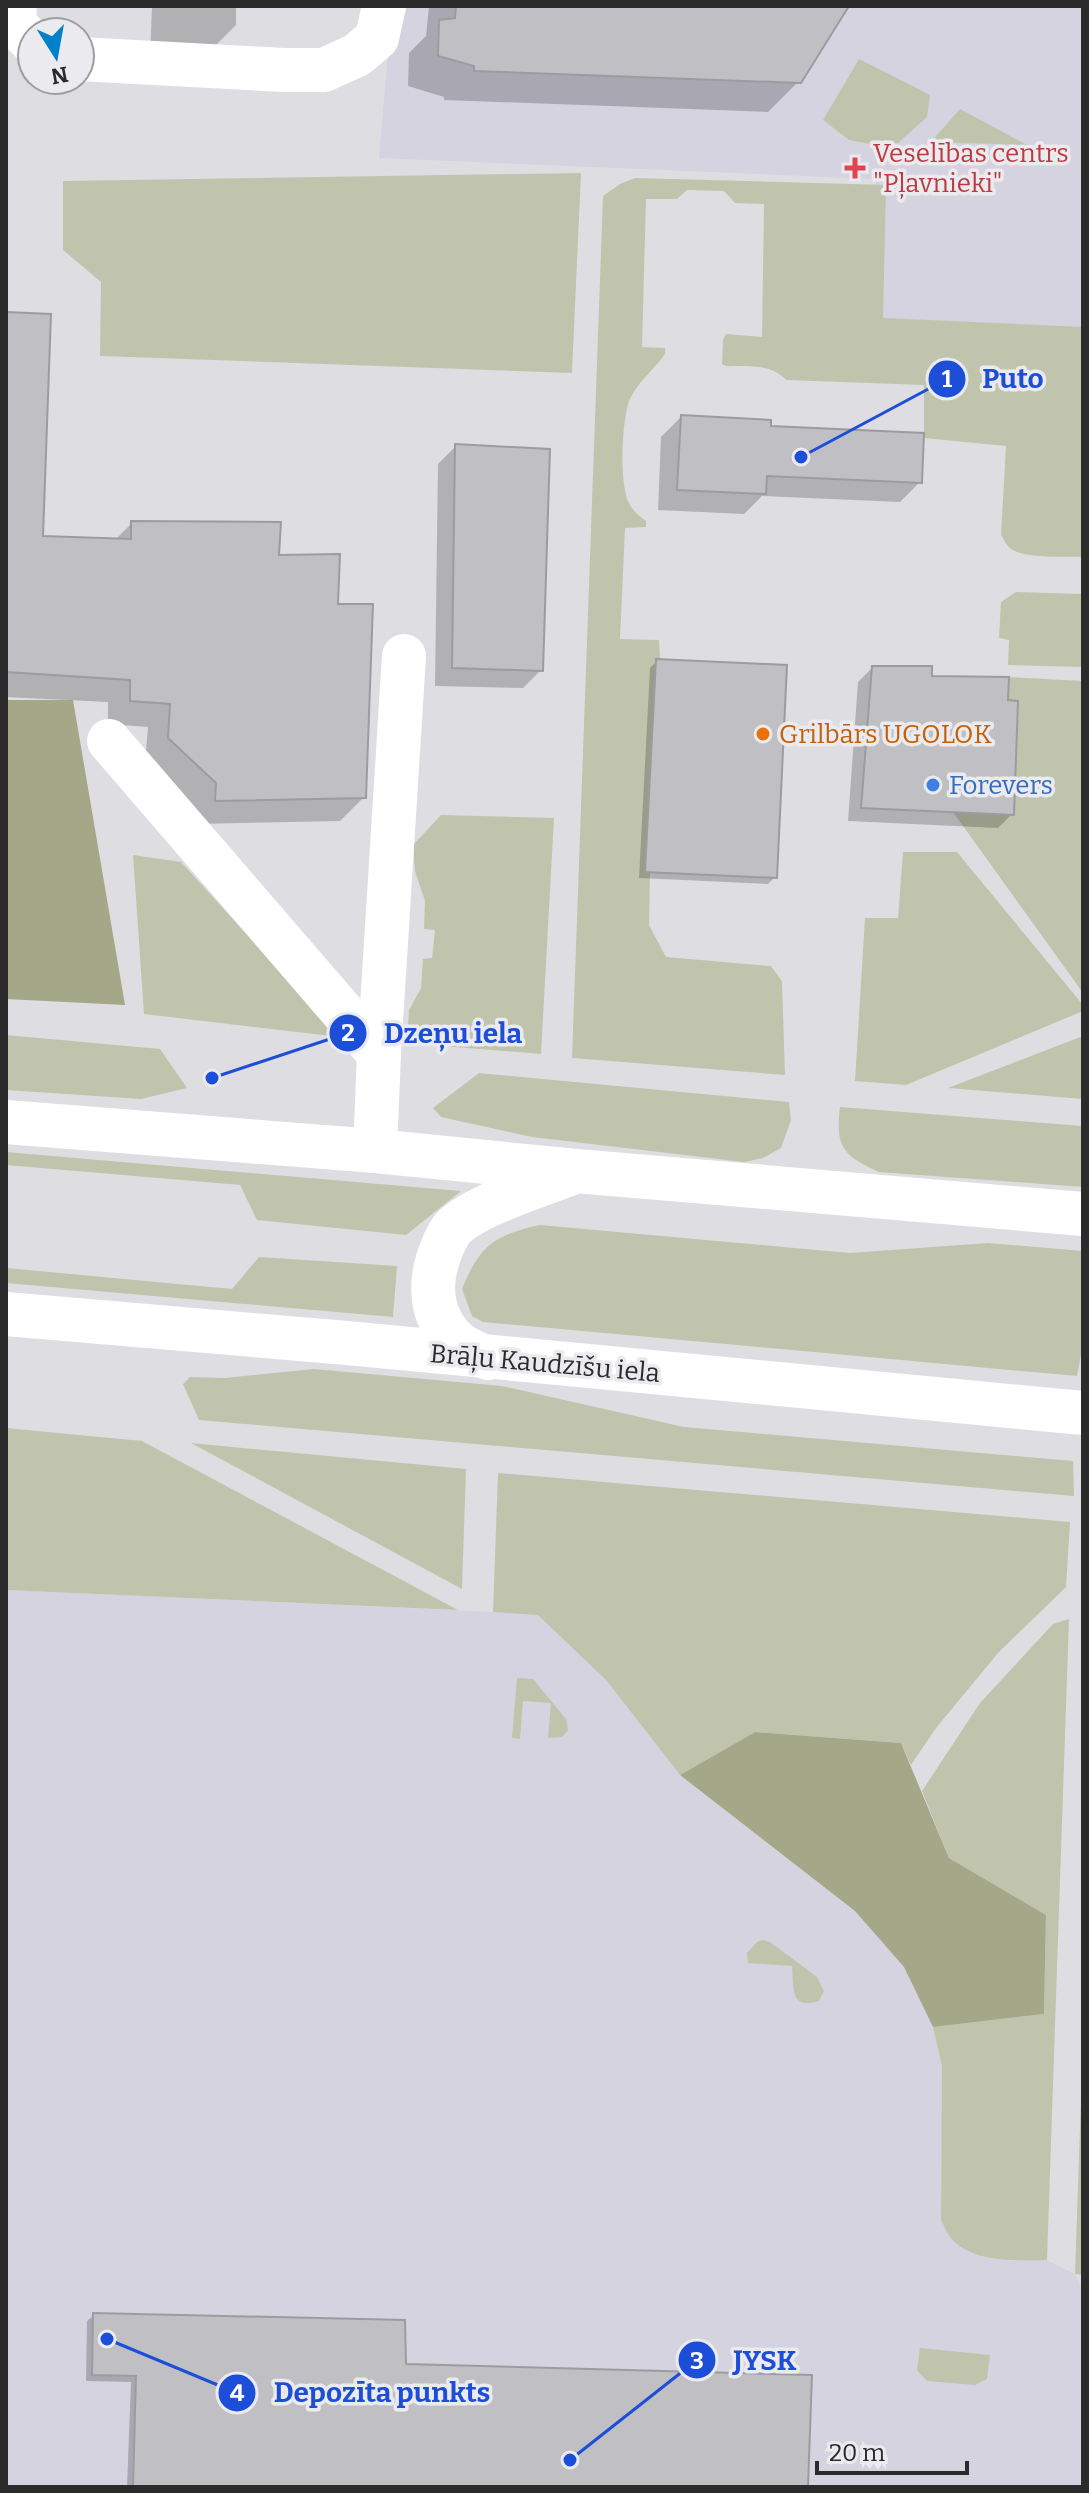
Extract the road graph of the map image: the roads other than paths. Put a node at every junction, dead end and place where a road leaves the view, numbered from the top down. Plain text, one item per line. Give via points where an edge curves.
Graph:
1 (15, 6) edge
2 (384, 6) edge
3 (16, 26) edge
4 (96, 60) edge
5 (404, 656) dead end
6 (109, 741) dead end
7 (379, 1054) junction
8 (6, 1122) edge
9 (375, 1151) junction
10 (576, 1171) junction
11 (1083, 1214) edge
12 (6, 1314) edge
13 (488, 1358) junction
14 (1083, 1413) edge

1 - 3 street
2 - 4 street via 377,38 357,55 324,70
5 - 7 street
6 - 7 street
7 - 9 street
8 - 9 street
9 - 10 street
10 - 11 street
10 - 13 street via 462,1221 452,1228 437,1259 432,1298 441,1320 462,1347
12 - 13 street, Brāļu Kaudzīšu iela
13 - 14 street, Brāļu Kaudzīšu iela

